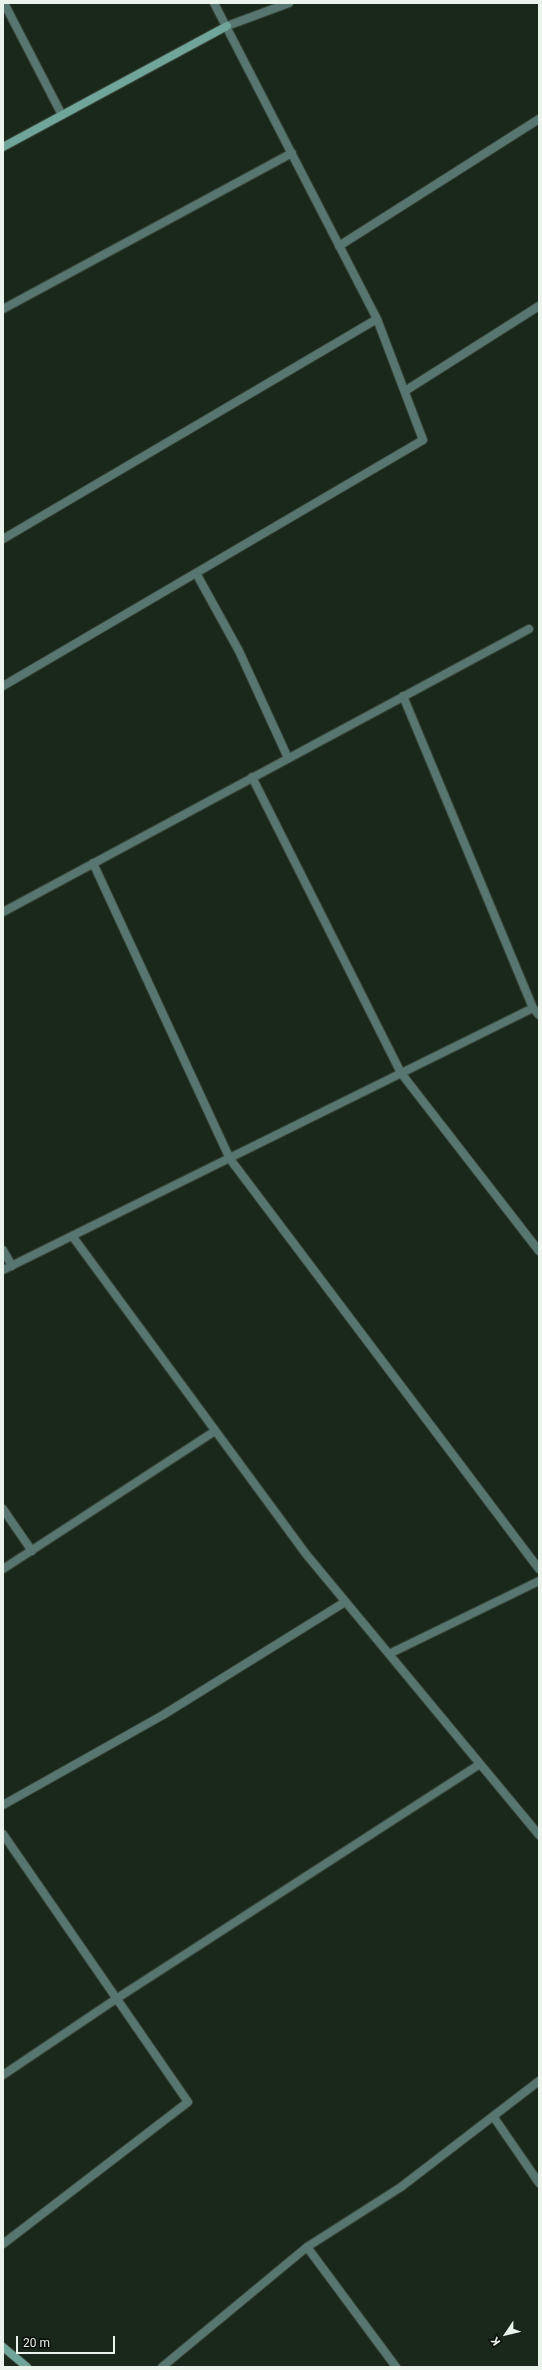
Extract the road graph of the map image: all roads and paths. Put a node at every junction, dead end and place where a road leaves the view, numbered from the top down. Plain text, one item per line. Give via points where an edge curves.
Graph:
1 (4, 3) edge
2 (214, 3) edge
3 (289, 3) edge
4 (227, 26) junction
5 (62, 116) junction
6 (539, 119) edge
7 (3, 148) edge
8 (292, 153) junction
9 (339, 246) junction
10 (539, 306) edge
11 (3, 309) edge
12 (377, 319) junction
13 (405, 391) junction
14 (3, 540) edge
15 (196, 573) junction
16 (528, 629) dead end
17 (3, 686) edge
18 (402, 696) junction
19 (288, 758) junction
20 (252, 777) junction
21 (93, 863) junction
22 (3, 912) edge
23 (533, 1008) junction
24 (539, 1015) edge
25 (401, 1074) junction
26 (230, 1159) junction
27 (73, 1237) junction
28 (3, 1250) edge
29 (539, 1251) edge
30 (12, 1266) junction
31 (3, 1270) edge
32 (215, 1431) junction
33 (3, 1509) edge
34 (32, 1551) junction
35 (3, 1569) edge
36 (539, 1569) edge
37 (539, 1581) edge
38 (345, 1602) junction
39 (389, 1654) junction
40 (480, 1764) junction
41 (3, 1805) edge
42 (3, 1834) edge
43 (539, 1835) edge
44 (116, 1999) junction
45 (3, 2075) edge
46 (539, 2081) edge
47 (493, 2116) junction
48 (539, 2182) edge
49 (3, 2244) edge
50 (307, 2247) junction
51 (3, 2347) edge
52 (27, 2367) edge
53 (162, 2367) edge
54 (396, 2367) edge

1 - 5 street
2 - 4 street
3 - 4 street
4 - 5 main road
4 - 8 street
5 - 7 main road
6 - 9 street
8 - 9 street
8 - 11 street
9 - 12 street
10 - 13 street
12 - 13 street
12 - 14 street
13 - 15 street via 423,440
15 - 17 street
15 - 19 street via 239,651
16 - 18 street
18 - 19 street
18 - 23 street
19 - 20 street
20 - 21 street
20 - 25 street
21 - 22 street
21 - 26 street
23 - 24 street
23 - 25 street
25 - 26 street
25 - 29 street
26 - 27 street
26 - 36 street
27 - 30 street
27 - 32 street
28 - 30 street
30 - 31 street
32 - 34 street
32 - 38 street
33 - 34 street
34 - 35 street
37 - 39 street
38 - 39 street
38 - 41 street via 163,1715
39 - 40 street
40 - 43 street
40 - 44 street
42 - 44 street
44 - 45 street
44 - 49 street via 188,2102
46 - 47 street
47 - 48 street
47 - 50 street via 401,2187
50 - 53 street
50 - 54 street
51 - 52 main road

